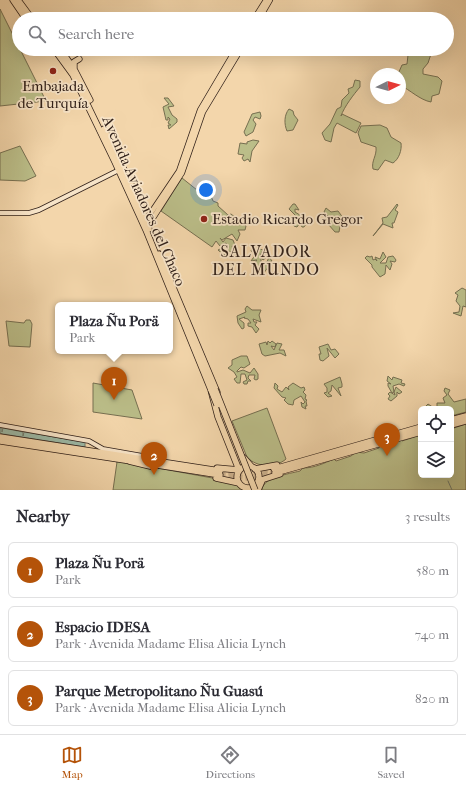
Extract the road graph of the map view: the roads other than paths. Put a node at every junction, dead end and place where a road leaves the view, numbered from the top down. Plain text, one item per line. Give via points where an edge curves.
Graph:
1 (13, 0) edge
2 (18, 0) edge
3 (266, 0) edge
4 (270, 0) edge
5 (21, 12) edge
6 (27, 12) edge
7 (258, 12) edge
8 (263, 12) edge
9 (60, 56) edge
10 (65, 56) edge
11 (232, 56) edge
12 (237, 56) edge
13 (79, 59) dead end
14 (74, 68) junction
15 (96, 117) junction
16 (121, 169) junction
17 (0, 213) edge
18 (146, 221) junction
19 (213, 389) junction
20 (466, 419) edge
21 (454, 420) edge
22 (454, 424) edge
23 (0, 425) edge
24 (418, 429) edge
25 (418, 433) edge
26 (0, 437) edge
27 (0, 441) edge
28 (336, 453) junction
29 (154, 458) junction
30 (235, 459) junction
31 (129, 460) junction
32 (253, 467) junction
33 (229, 469) junction
34 (239, 470) junction
35 (274, 471) tunnel mouth
36 (220, 473) tunnel mouth
37 (266, 479) junction
38 (257, 482) junction
39 (239, 483) junction
40 (248, 489) edge
41 (257, 490) edge

1 - 5 highway
2 - 6 highway
3 - 7 main road
4 - 8 main road
9 - 15 highway, Avenida Aviadores del Chaco
10 - 14 highway, Avenida Aviadores del Chaco
11 - 18 main road via 200,110 179,171
12 - 18 main road via 203,112 182,173
13 - 14 highway via 74,62
14 - 15 highway, Avenida Aviadores del Chaco
15 - 16 highway, Avenida Aviadores del Chaco
16 - 17 main road via 39,210 29,213
16 - 18 highway, Avenida Aviadores del Chaco
18 - 19 highway, Avenida Aviadores del Chaco
19 - 30 highway via 218,417
19 - 32 highway via 223,403 245,461
19 - 40 highway, bridge
19 - 41 highway, bridge
20 - 21 highway
20 - 22 highway
23 - 29 main road via 89,441 103,449
24 - 28 highway
25 - 28 highway
26 - 31 highway
27 - 31 highway
28 - 32 highway via 330,450 265,468
28 - 35 highway
28 - 37 highway via 333,459
29 - 31 highway
29 - 33 highway
30 - 33 highway via 234,467
30 - 34 highway
31 - 36 highway
31 - 39 highway
32 - 34 highway via 244,466
32 - 38 highway via 259,476
33 - 34 highway
34 - 39 highway
37 - 38 highway
37 - 41 highway via 260,483
38 - 40 highway
38 - 41 highway
39 - 40 highway

